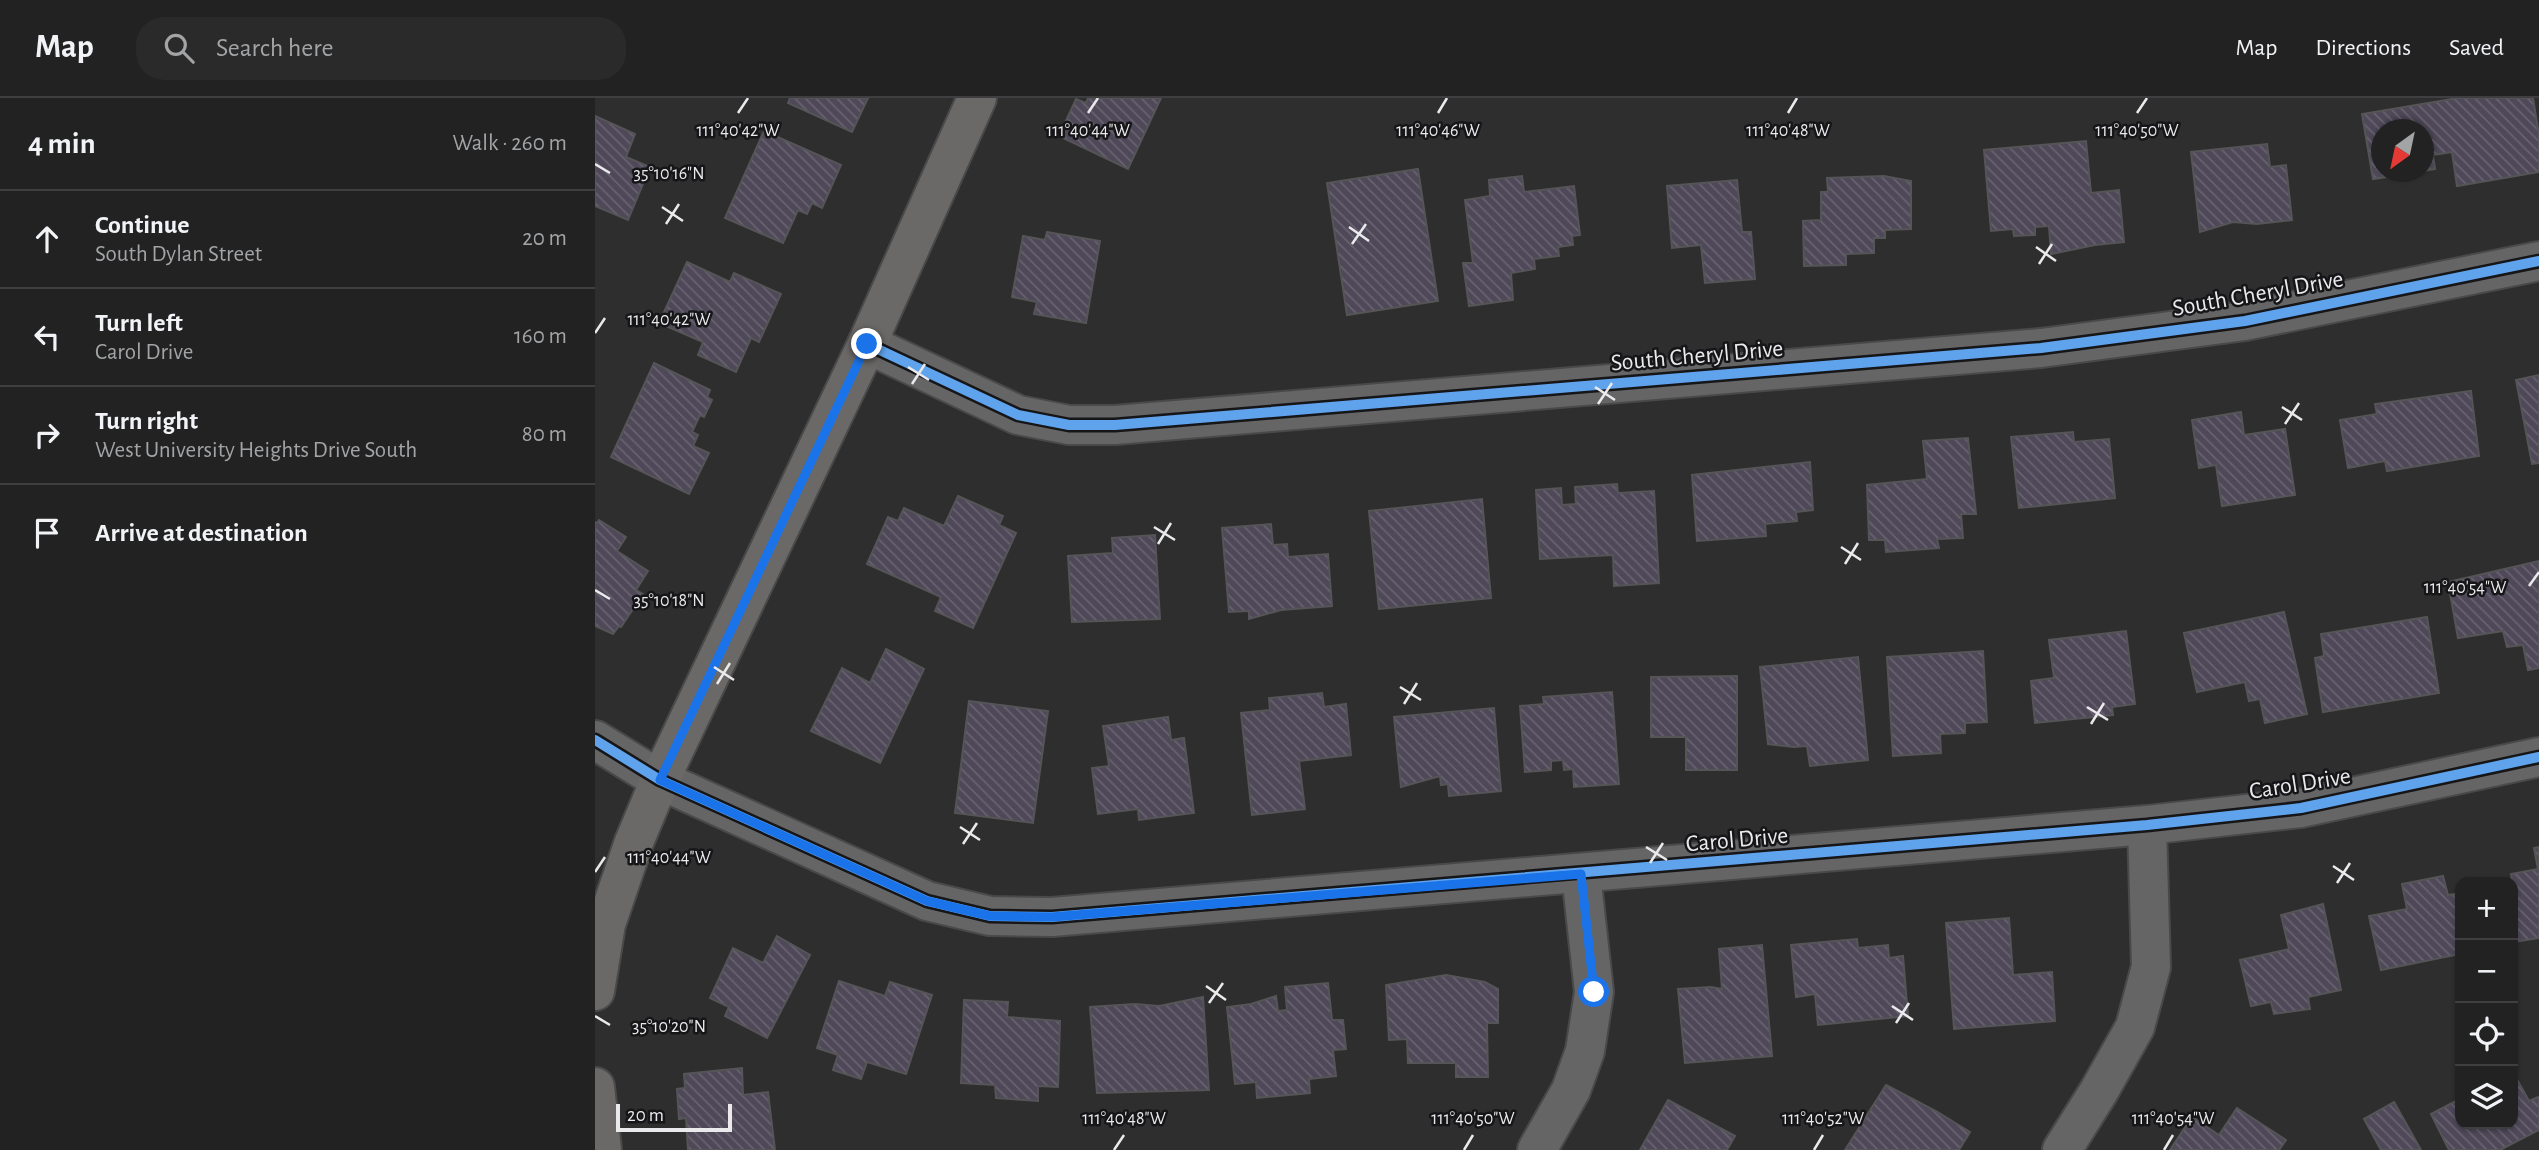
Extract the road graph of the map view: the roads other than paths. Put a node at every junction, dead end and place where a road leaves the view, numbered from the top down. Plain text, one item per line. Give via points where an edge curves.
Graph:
1 (977, 98) edge
2 (2539, 261) edge
3 (867, 344) junction
4 (595, 740) edge
5 (2539, 757) edge
6 (660, 780) junction
7 (2147, 825) junction
8 (1581, 874) junction
9 (595, 991) edge
10 (595, 1087) edge
11 (601, 1150) edge
12 (1537, 1150) edge
13 (2062, 1150) edge

1 - 3 street
2 - 3 street, South Cheryl Drive via 2245,321 2041,348 1115,425 1069,425 1018,415
3 - 6 street
4 - 6 street, Carol Drive
5 - 7 street, Carol Drive via 2301,808
6 - 8 street, Carol Drive via 927,901 990,916 1052,917
6 - 9 street via 606,925
7 - 8 street, Carol Drive
7 - 13 street via 2151,967 2135,1027
8 - 12 street via 1594,992 1585,1051 1571,1090
10 - 11 street

